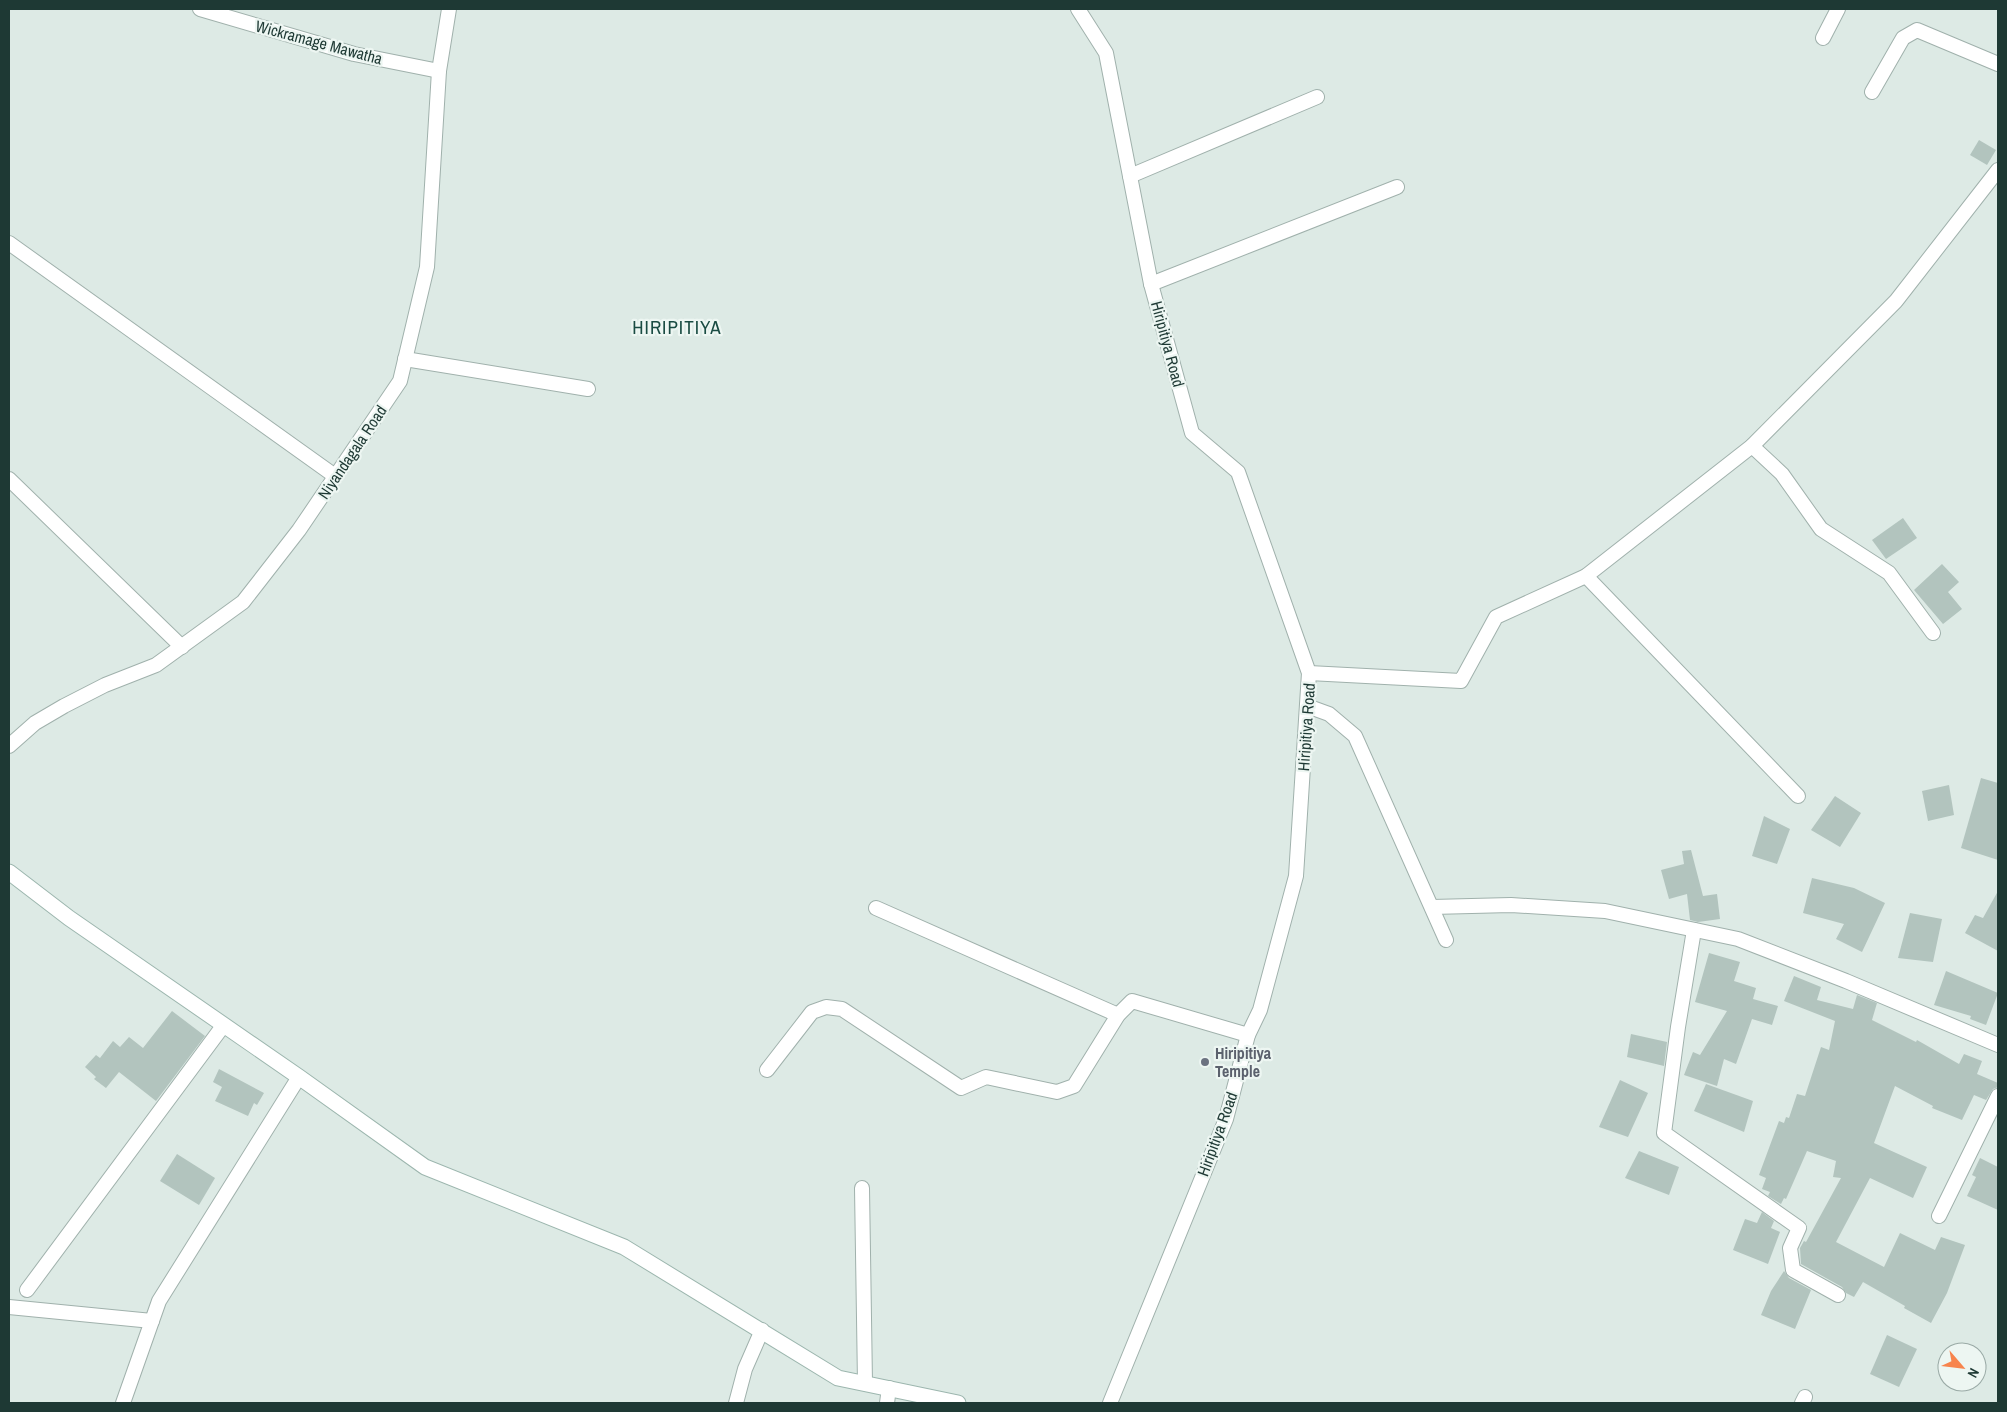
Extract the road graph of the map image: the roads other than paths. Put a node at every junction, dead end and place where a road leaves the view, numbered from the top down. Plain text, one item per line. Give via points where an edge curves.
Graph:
1 (200, 9) edge
2 (449, 9) edge
3 (1078, 9) edge
4 (1838, 9) edge
5 (1823, 38) dead end
6 (1998, 64) edge
7 (439, 71) junction
8 (1872, 92) dead end
9 (1317, 96) dead end
10 (1998, 170) edge
11 (1130, 176) junction
12 (1397, 188) dead end
13 (9, 243) edge
14 (1152, 284) junction
15 (405, 359) junction
16 (588, 388) dead end
17 (1752, 446) junction
18 (336, 476) junction
19 (9, 480) edge
20 (1586, 576) junction
21 (1933, 633) dead end
22 (182, 647) junction
23 (1309, 673) junction
24 (1307, 706) junction
25 (9, 746) edge
26 (1798, 796) dead end
27 (9, 872) edge
28 (1432, 907) junction
29 (876, 908) dead end
30 (1694, 930) junction
31 (1446, 940) dead end
32 (1118, 1015) junction
33 (224, 1026) junction
34 (1248, 1036) junction
35 (1998, 1045) edge
36 (768, 1070) dead end
37 (299, 1077) junction
38 (1998, 1096) edge
39 (862, 1188) dead end
40 (1939, 1216) dead end
41 (27, 1290) dead end
42 (1838, 1296) dead end
43 (9, 1307) edge
44 (152, 1320) junction
45 (762, 1330) junction
46 (865, 1383) junction
47 (889, 1388) junction
48 (124, 1403) edge
49 (736, 1403) edge
50 (887, 1403) edge
51 (958, 1403) edge
52 (1110, 1403) edge

1 - 7 street, Wickramage Mawatha via 354,54
2 - 7 street, Niyandagala Road
3 - 11 street, Hiripitiya Road via 1106,53
4 - 5 street
6 - 8 street via 1917,30 1903,38
7 - 15 street, Niyandagala Road via 427,267
9 - 11 street
10 - 17 street via 1896,302
11 - 14 street, Hiripitiya Road
12 - 14 street
13 - 18 street
14 - 23 street, Hiripitiya Road via 1192,433 1238,472
15 - 16 street
15 - 18 street, Niyandagala Road via 400,381
17 - 20 street
17 - 21 street via 1782,474 1821,529 1889,573
18 - 22 street, Niyandagala Road via 300,530 243,602
19 - 22 street
20 - 23 street via 1496,617 1461,682
20 - 26 street
22 - 25 street, Niyandagala Road via 156,665 64,706 35,723
23 - 24 street, Hiripitiya Road
24 - 28 street via 1329,714 1355,736
24 - 34 street, Hiripitiya Road via 1296,876 1260,1010
27 - 33 street
28 - 30 street via 1511,905 1605,911
28 - 31 street
29 - 32 street
30 - 35 street via 1738,939
30 - 42 street via 1664,1133 1799,1228 1790,1248 1793,1270
32 - 34 street via 1132,1001
32 - 36 street via 1074,1086 1057,1092 986,1077 961,1088 842,1009 826,1007 812,1012
33 - 37 street
33 - 41 street
34 - 52 street, Hiripitiya Road via 1226,1119
37 - 44 street via 158,1301
37 - 45 street via 425,1167 624,1247
38 - 40 street
39 - 46 street
43 - 44 street
44 - 48 street
45 - 46 street via 838,1378
45 - 49 street via 745,1369
46 - 47 street
47 - 50 street
47 - 51 street

